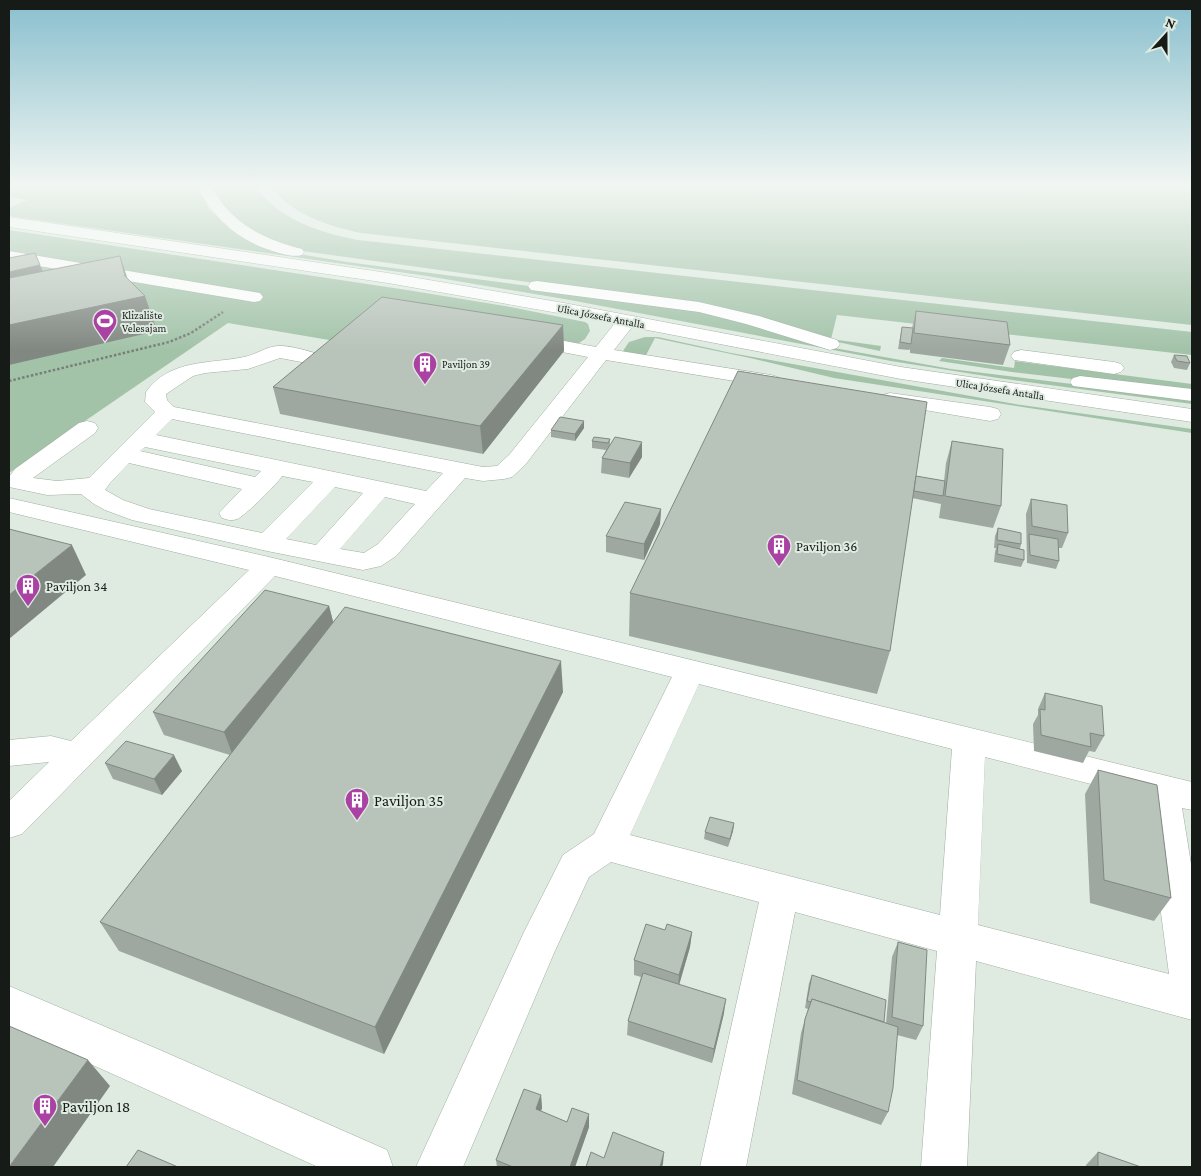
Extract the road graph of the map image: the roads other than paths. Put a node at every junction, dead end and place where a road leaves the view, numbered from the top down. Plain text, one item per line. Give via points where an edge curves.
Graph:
1 (121, 241) edge
2 (261, 241) edge
3 (9, 256) edge
4 (144, 278) junction
5 (114, 289) edge
6 (254, 297) dead end
7 (627, 320) junction
8 (511, 337) edge
9 (602, 354) junction
10 (1021, 356) dead end
11 (319, 369) edge
12 (1192, 378) edge
13 (786, 383) edge
14 (1192, 395) edge
15 (874, 397) edge
16 (167, 412) junction
17 (278, 412) edge
18 (990, 414) dead end
19 (1192, 416) edge
20 (88, 428) dead end
21 (257, 430) junction
22 (133, 447) junction
23 (288, 461) junction
24 (357, 471) junction
25 (97, 484) junction
26 (446, 484) junction
27 (260, 486) junction
28 (379, 489) junction
29 (9, 504) edge
30 (231, 512) dead end
31 (268, 554) junction
32 (322, 554) junction
33 (690, 671) junction
34 (969, 741) junction
35 (9, 753) edge
36 (77, 756) junction
37 (1177, 793) edge
38 (9, 823) edge
39 (607, 845) junction
40 (780, 891) junction
41 (958, 938) junction
42 (1192, 994) edge
43 (1192, 1000) edge
44 (9, 1006) edge
45 (370, 1167) edge
46 (439, 1167) edge
47 (724, 1167) edge
48 (944, 1167) edge

1 - 7 street, Ulica Józsefa Antalla via 388,278
2 - 14 street via 294,252 699,308 834,345 968,368
3 - 4 street
4 - 5 street
4 - 6 street
7 - 9 street
7 - 19 street, Ulica Józsefa Antalla via 901,373
8 - 9 street
9 - 13 street
9 - 26 street via 504,472
10 - 12 street
11 - 16 street via 278,352 248,363 186,372 156,392 156,402
15 - 18 street
16 - 21 street
16 - 22 street
17 - 21 street
20 - 25 street via 23,474 17,482 62,489
21 - 24 street
22 - 23 street via 234,459
22 - 25 street
22 - 27 street
23 - 24 street
23 - 24 street
23 - 27 street
24 - 26 street
24 - 28 street
24 - 31 street
25 - 31 street via 92,492 101,500
26 - 28 street
26 - 32 street via 387,550 372,560 363,562
27 - 30 street
28 - 32 street
29 - 31 street
31 - 32 street
31 - 33 street
31 - 36 street
33 - 34 street
33 - 39 street
34 - 37 street
34 - 41 street
35 - 36 street via 60,750
36 - 38 street
37 - 42 street
39 - 40 street
39 - 46 street via 576,866
40 - 41 street
40 - 47 street
41 - 43 street
41 - 48 street
44 - 45 street

